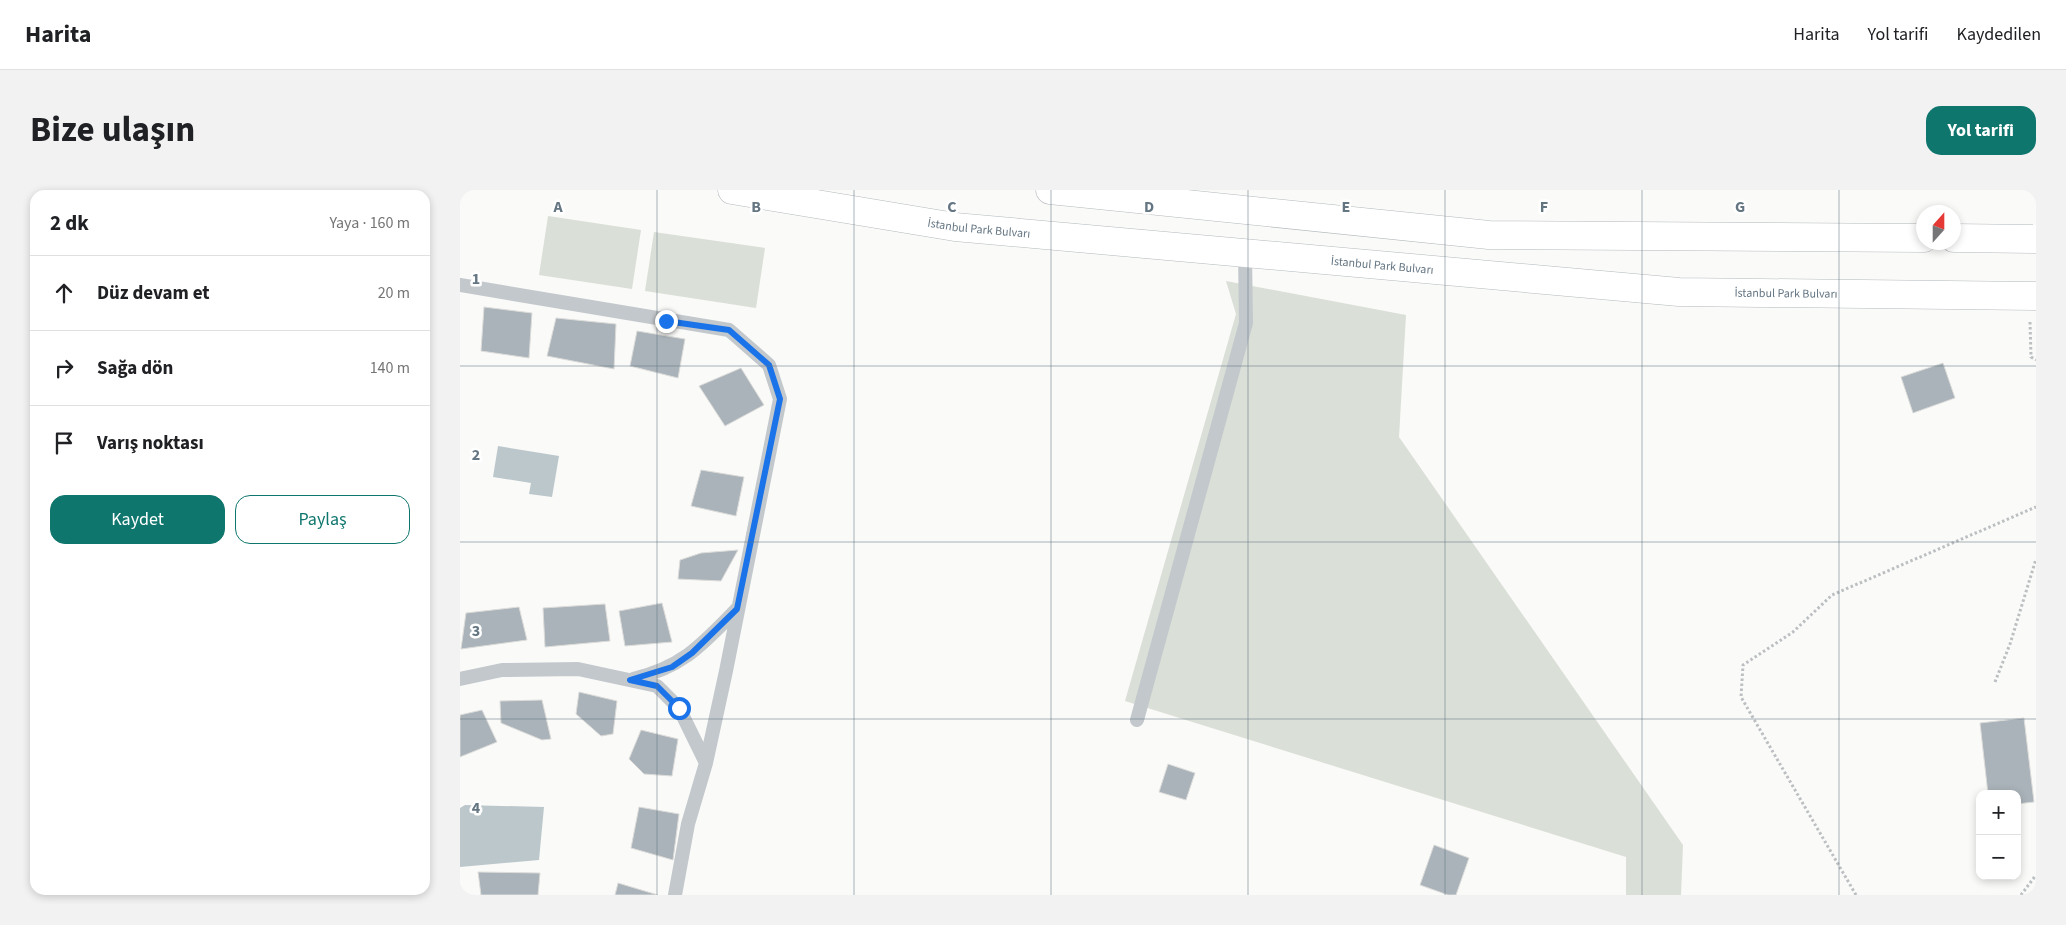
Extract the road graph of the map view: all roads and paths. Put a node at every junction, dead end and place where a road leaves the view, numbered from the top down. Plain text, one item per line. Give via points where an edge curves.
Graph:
1 (732, 190) edge
2 (1050, 190) edge
3 (1916, 238) edge
4 (1961, 238) edge
5 (2036, 239) edge
6 (1245, 253) junction
7 (460, 285) edge
8 (2033, 296) edge
9 (2036, 360) edge
10 (2036, 507) edge
11 (2036, 559) edge
12 (737, 609) junction
13 (460, 679) edge
14 (630, 680) junction
15 (1994, 682) dead end
16 (1137, 720) dead end
17 (706, 763) junction
18 (2036, 876) edge
19 (676, 895) edge
20 (1856, 895) edge
21 (2021, 895) edge

1 - 6 highway, İstanbul Park Bulvarı via 955,227
2 - 3 highway via 1488,235
4 - 5 highway
6 - 8 highway, İstanbul Park Bulvarı via 1680,292
6 - 16 lane via 1246,323
7 - 12 lane via 729,330 769,365 780,399
8 - 9 path via 2031,357
10 - 20 path via 1832,595 1793,632 1743,665 1741,697
11 - 15 path via 2010,644
12 - 14 lane via 692,653 672,667
12 - 17 lane
13 - 14 lane via 502,670 578,668
14 - 17 lane via 657,686 679,708
17 - 19 lane via 688,824
18 - 21 path

